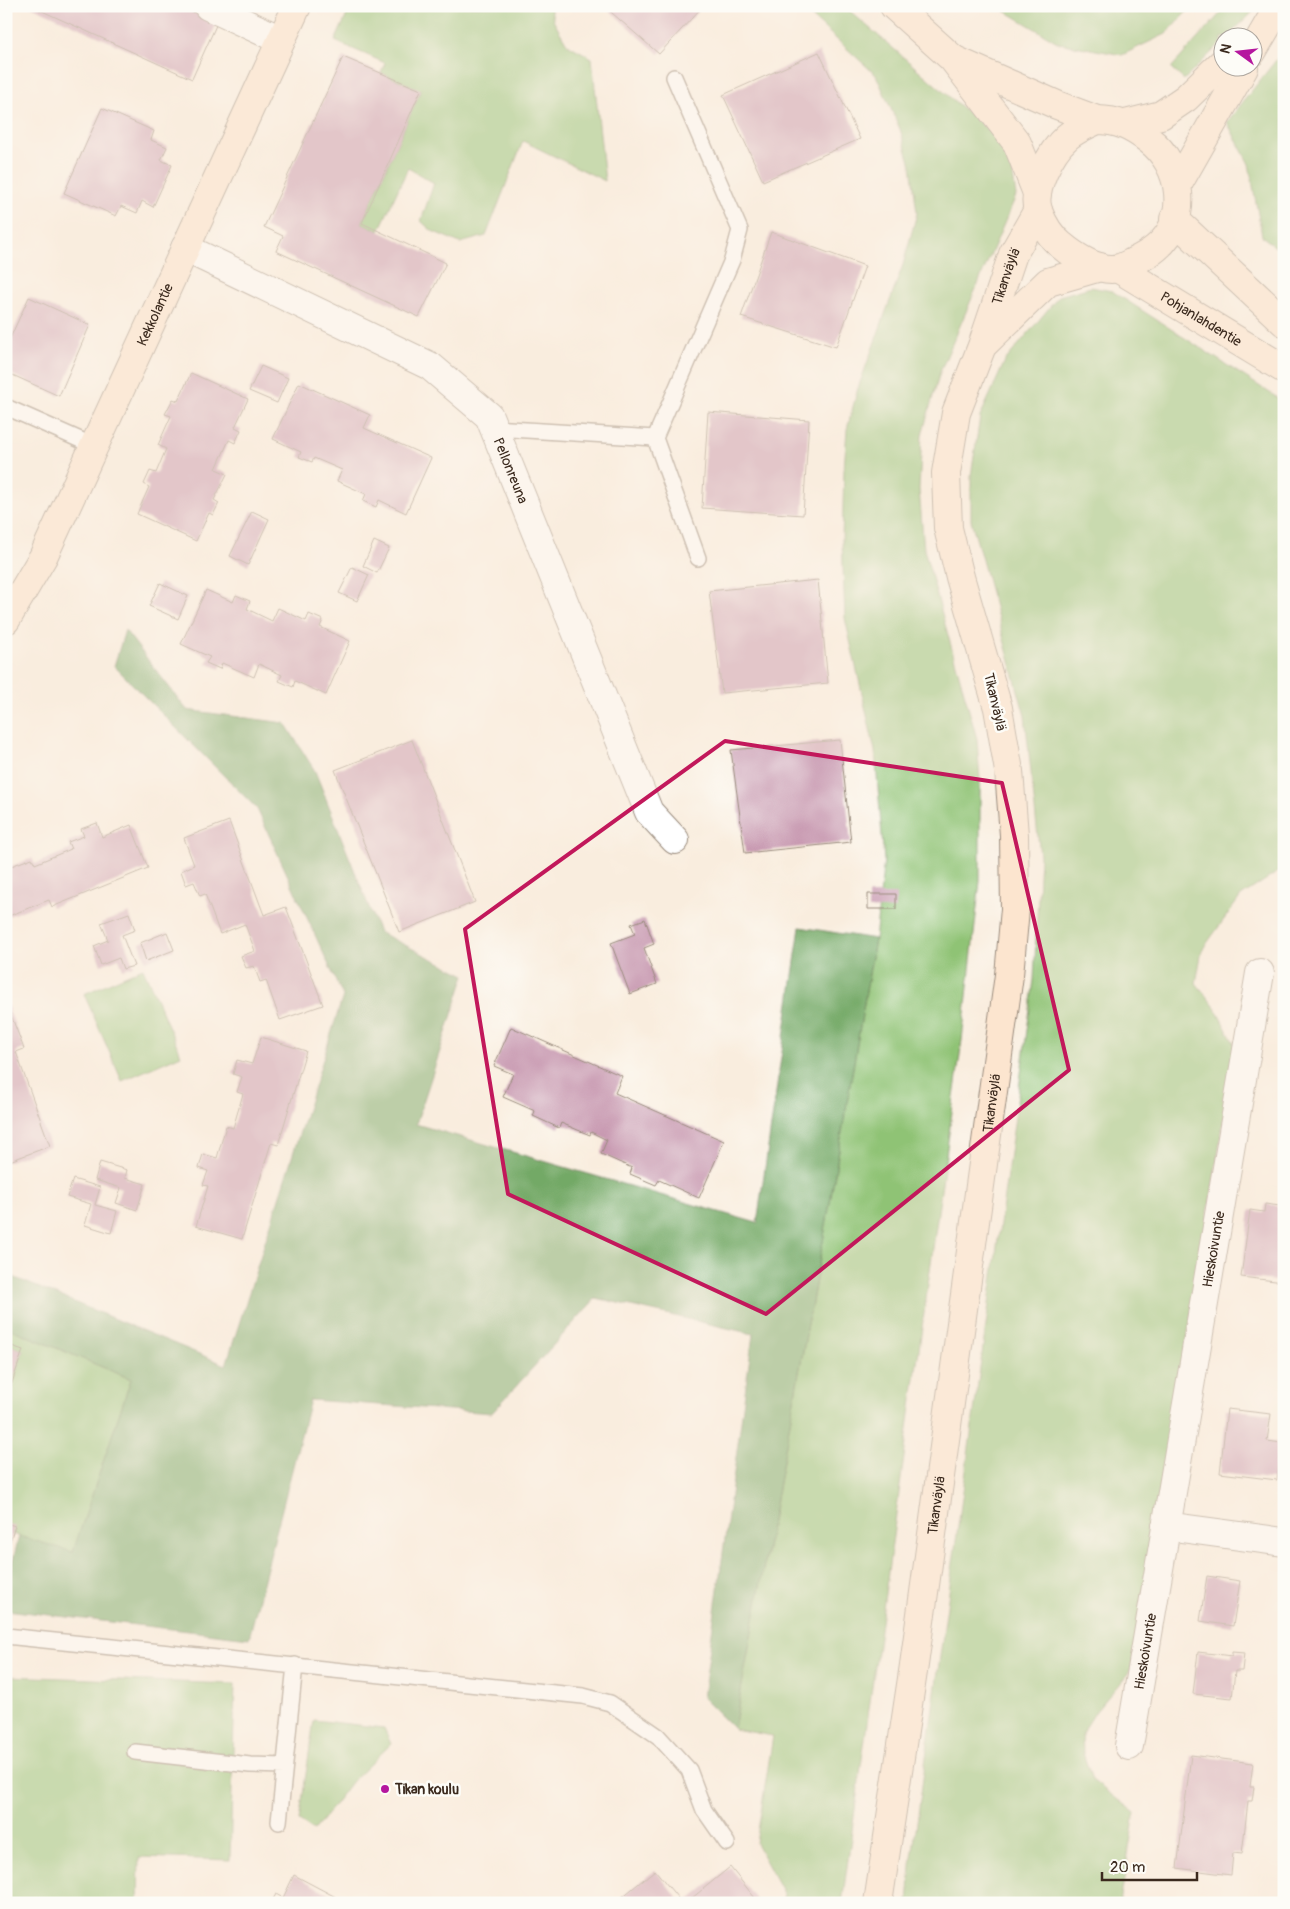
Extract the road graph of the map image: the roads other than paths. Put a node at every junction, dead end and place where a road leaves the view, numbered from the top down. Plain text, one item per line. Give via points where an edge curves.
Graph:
1 (208, 6) edge
2 (297, 6) edge
3 (894, 6) edge
4 (1279, 9) edge
5 (1259, 28) edge
6 (1262, 36) edge
7 (281, 40) junction
8 (952, 58) junction
9 (1212, 72) edge
10 (674, 77) dead end
11 (1238, 78) edge
12 (1097, 120) junction
13 (1125, 124) junction
14 (1178, 184) junction
15 (1038, 202) junction
16 (1174, 219) junction
17 (185, 248) junction
18 (1109, 268) junction
19 (1284, 322) edge
20 (982, 346) junction
21 (1284, 369) edge
22 (6, 407) edge
23 (494, 428) junction
24 (655, 438) junction
25 (94, 446) junction
26 (698, 558) dead end
27 (6, 620) edge
28 (675, 840) dead end
29 (1260, 973) dead end
30 (1166, 1526) junction
31 (1284, 1542) edge
32 (6, 1636) edge
33 (295, 1665) junction
34 (1129, 1746) dead end
35 (135, 1752) dead end
36 (284, 1766) junction
37 (279, 1822) dead end
38 (727, 1843) dead end
39 (883, 1870) junction
40 (878, 1903) edge
41 (882, 1903) edge

1 - 7 street
2 - 7 main road, Kekkolantie
3 - 8 main road
4 - 5 main road
4 - 6 main road
7 - 17 main road, Kekkolantie
8 - 12 main road
8 - 15 main road via 1017,143
9 - 13 main road via 1186,98 1161,115
10 - 24 lane via 740,230 732,260
11 - 14 main road
12 - 13 main road
12 - 15 main road via 1068,136 1050,158
13 - 14 main road via 1159,148 1169,161
14 - 16 main road via 1178,207
15 - 18 main road via 1052,237 1070,252
15 - 20 main road, Tikanväylä via 1013,254
16 - 18 main road via 1156,248
16 - 19 main road
17 - 23 street, Pellonreuna via 430,366 489,416
17 - 25 main road, Kekkolantie
18 - 20 main road, Tikanväylä via 1048,282
18 - 21 main road, Pohjanlahdentie
20 - 39 main road, Tikanväylä via 956,413 946,473 948,528 998,708 1014,835 1015,909 1009,975
22 - 25 lane
23 - 24 lane
23 - 28 street, Pellonreuna via 649,812
24 - 26 lane
25 - 27 main road, Kekkolantie via 43,557
29 - 30 street, Hieskoivuntie
30 - 31 street
30 - 34 street, Hieskoivuntie
32 - 33 lane
33 - 36 lane
33 - 38 lane via 583,1696 610,1703 658,1736 689,1770 704,1810
35 - 36 lane
36 - 37 lane
39 - 40 main road, Tikanväylä
39 - 41 main road, Tikanväylä

